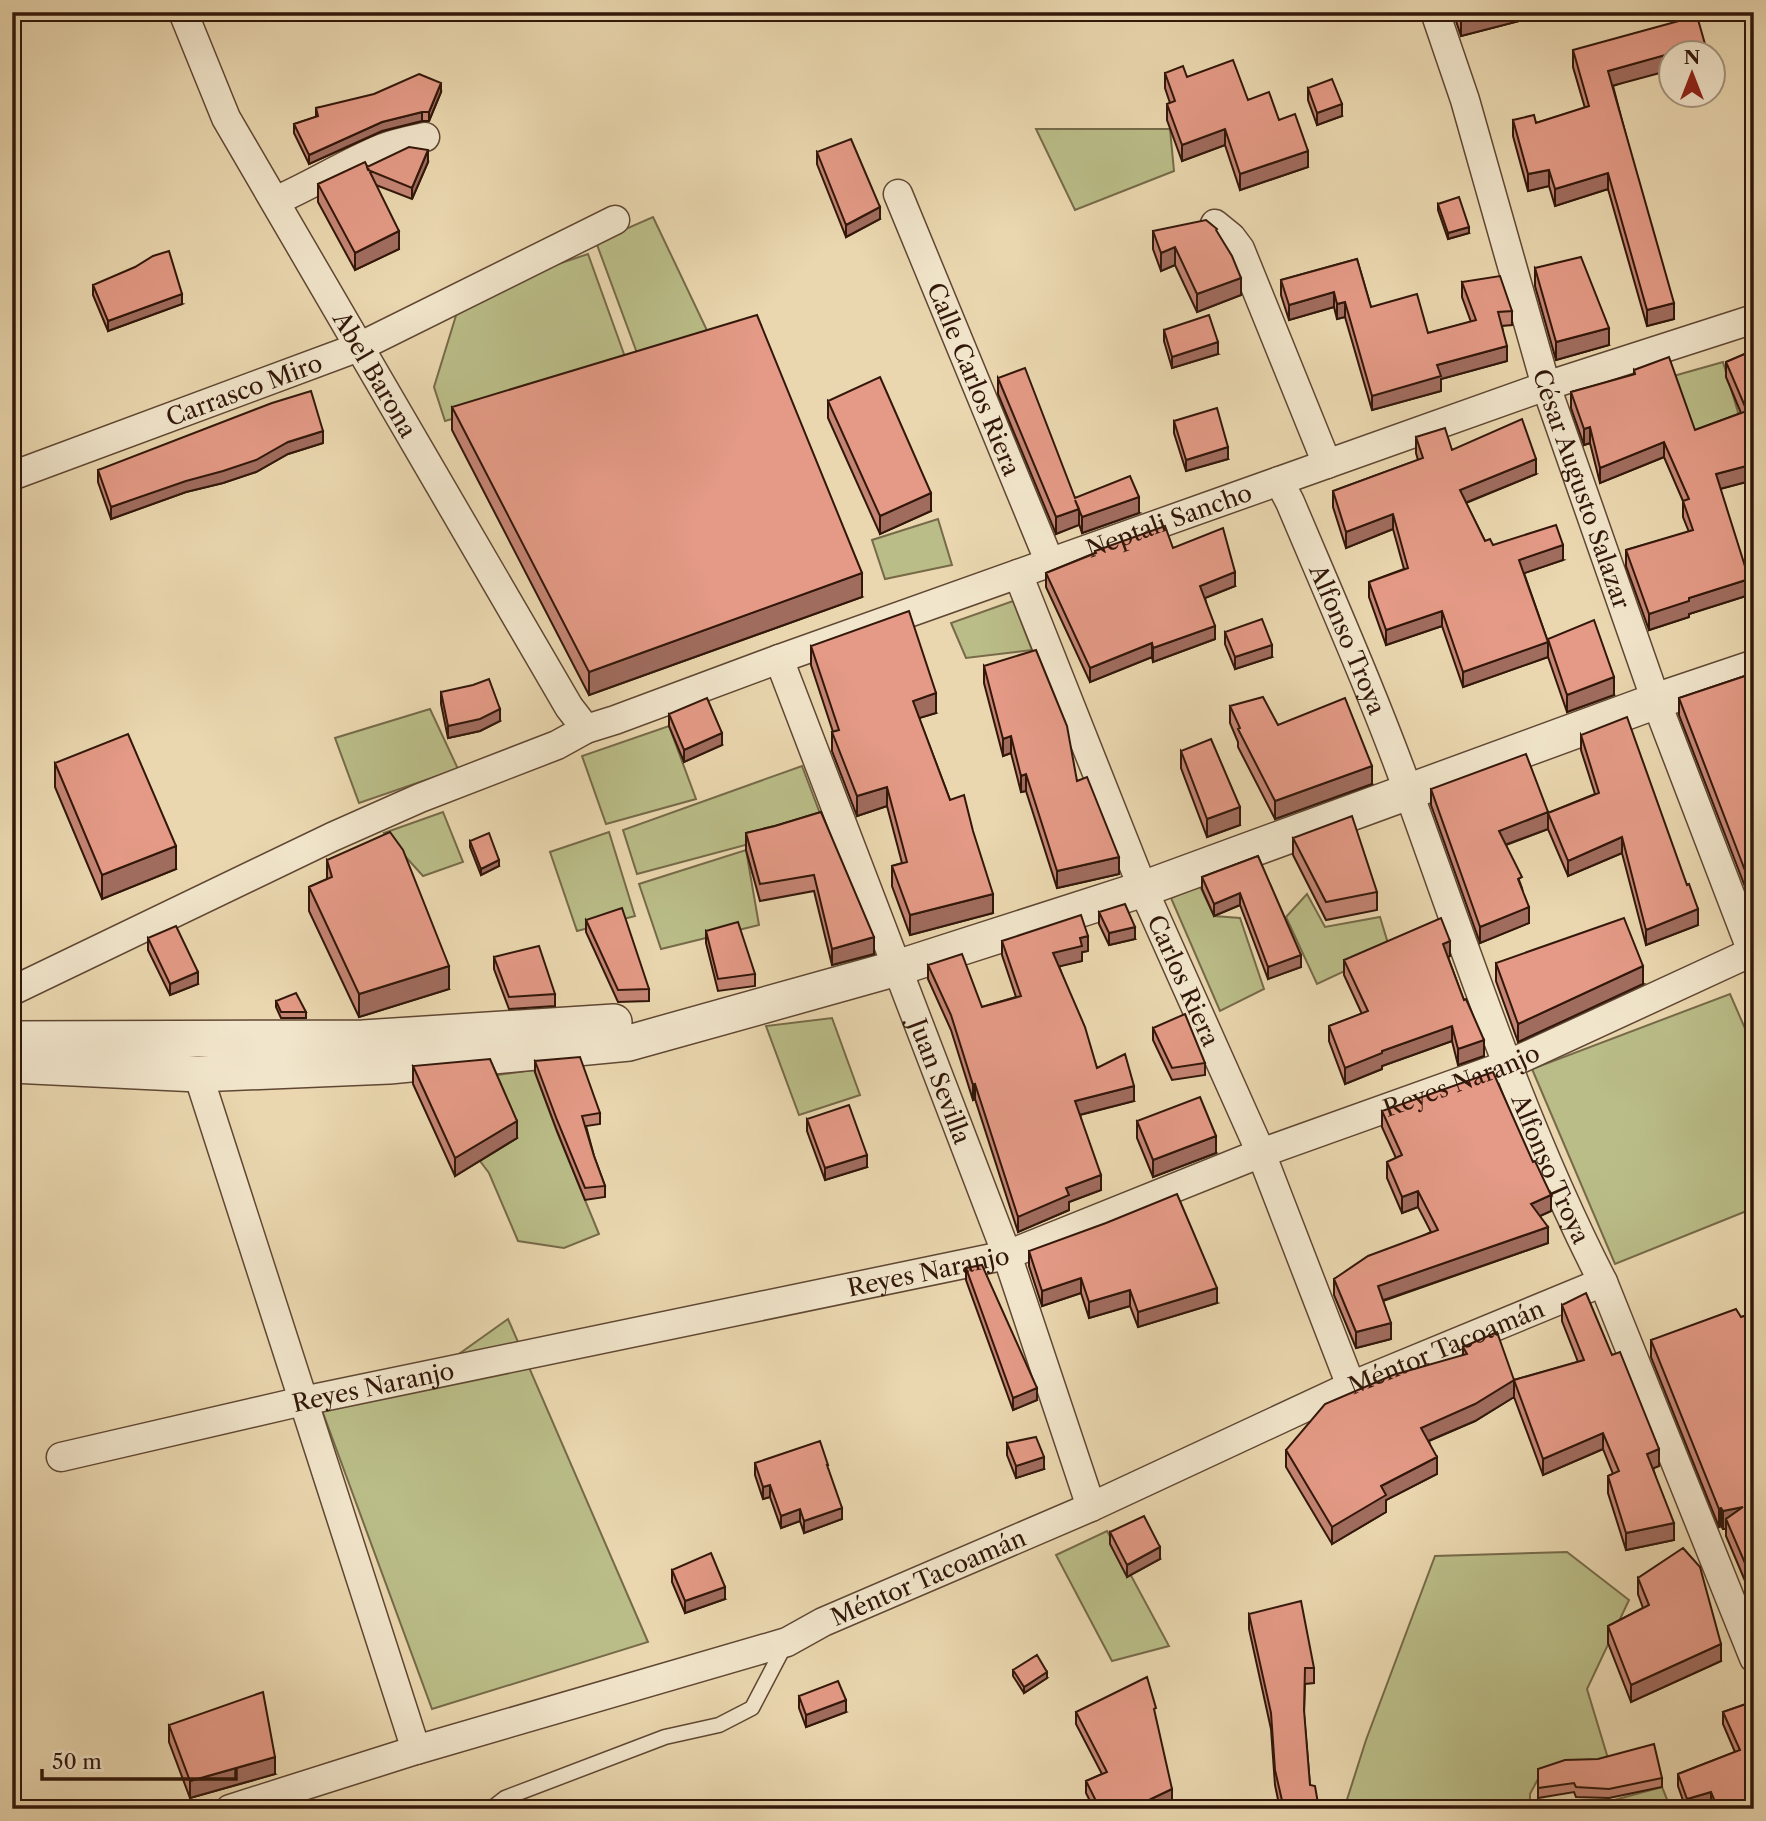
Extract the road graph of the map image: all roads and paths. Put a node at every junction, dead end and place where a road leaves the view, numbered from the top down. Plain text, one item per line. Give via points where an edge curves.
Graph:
1 (183, 12) edge
2 (1436, 12) edge
3 (425, 137) dead end
4 (898, 194) dead end
5 (275, 201) junction
6 (615, 220) dead end
7 (1215, 224) edge
8 (1754, 320) edge
9 (359, 346) junction
10 (1546, 386) junction
11 (1327, 464) junction
12 (17, 474) dead end
13 (1279, 481) junction
14 (1050, 563) junction
15 (1018, 574) junction
16 (779, 659) junction
17 (1754, 668) edge
18 (1656, 701) junction
19 (586, 729) junction
20 (1409, 792) junction
21 (1143, 889) junction
22 (1753, 953) edge
23 (897, 968) junction
24 (14, 986) edge
25 (719, 1017) junction
26 (12, 1039) edge
27 (12, 1065) edge
28 (1507, 1065) junction
29 (198, 1074) junction
30 (1261, 1153) junction
31 (1007, 1255) junction
32 (1603, 1282) junction
33 (1350, 1387) junction
34 (303, 1401) junction
35 (61, 1457) dead end
36 (1090, 1507) junction
37 (787, 1642) junction
38 (1754, 1658) edge
39 (416, 1751) junction
40 (230, 1809) edge
41 (491, 1809) edge

1 - 5 street, Abel Barona via 226,118
2 - 10 street, César Augusto Salazar
3 - 5 street via 386,146
4 - 14 street, Calle Carlos Riera
5 - 9 street, Abel Barona
6 - 9 street, Carrasco Miro
7 - 11 street via 1240,249
8 - 10 street, Neptali Sancho
9 - 12 street, Carrasco Miro
9 - 19 street, Abel Barona
10 - 11 street, Neptali Sancho
10 - 18 street, César Augusto Salazar
11 - 13 street, Neptali Sancho
13 - 14 street, Neptali Sancho
13 - 20 street, Alfonso Troya
14 - 15 street, Neptali Sancho
15 - 16 street, Neptali Sancho
15 - 21 street, Carlos Riera
16 - 19 street, Neptali Sancho
16 - 23 street, Juan Sevilla
17 - 18 street
18 - 20 street
18 - 22 street, César Augusto Salazar
19 - 24 street, Neptali Sancho via 332,837
20 - 21 street
20 - 28 street, Alfonso Troya
21 - 23 street
21 - 30 street, Carlos Riera
22 - 28 street, Reyes Naranjo
23 - 25 street
23 - 31 street, Juan Sevilla
25 - 26 street via 363,1038
25 - 29 street via 629,1043 389,1066
27 - 29 street
28 - 30 street, Reyes Naranjo
28 - 32 street, Alfonso Troya
29 - 34 street
30 - 31 street, Reyes Naranjo
30 - 33 street, Carlos Riera
31 - 34 street, Reyes Naranjo
31 - 36 street, Juan Sevilla
32 - 33 street, Méntor Tacoamán
32 - 38 street, Alfonso Troya
33 - 36 street, Méntor Tacoamán
34 - 35 street, Reyes Naranjo
34 - 39 street
36 - 37 street, Méntor Tacoamán via 823,1622
37 - 39 street, Méntor Tacoamán
37 - 41 lane via 752,1708 719,1725 665,1737 505,1798
39 - 40 street, Méntor Tacoamán

